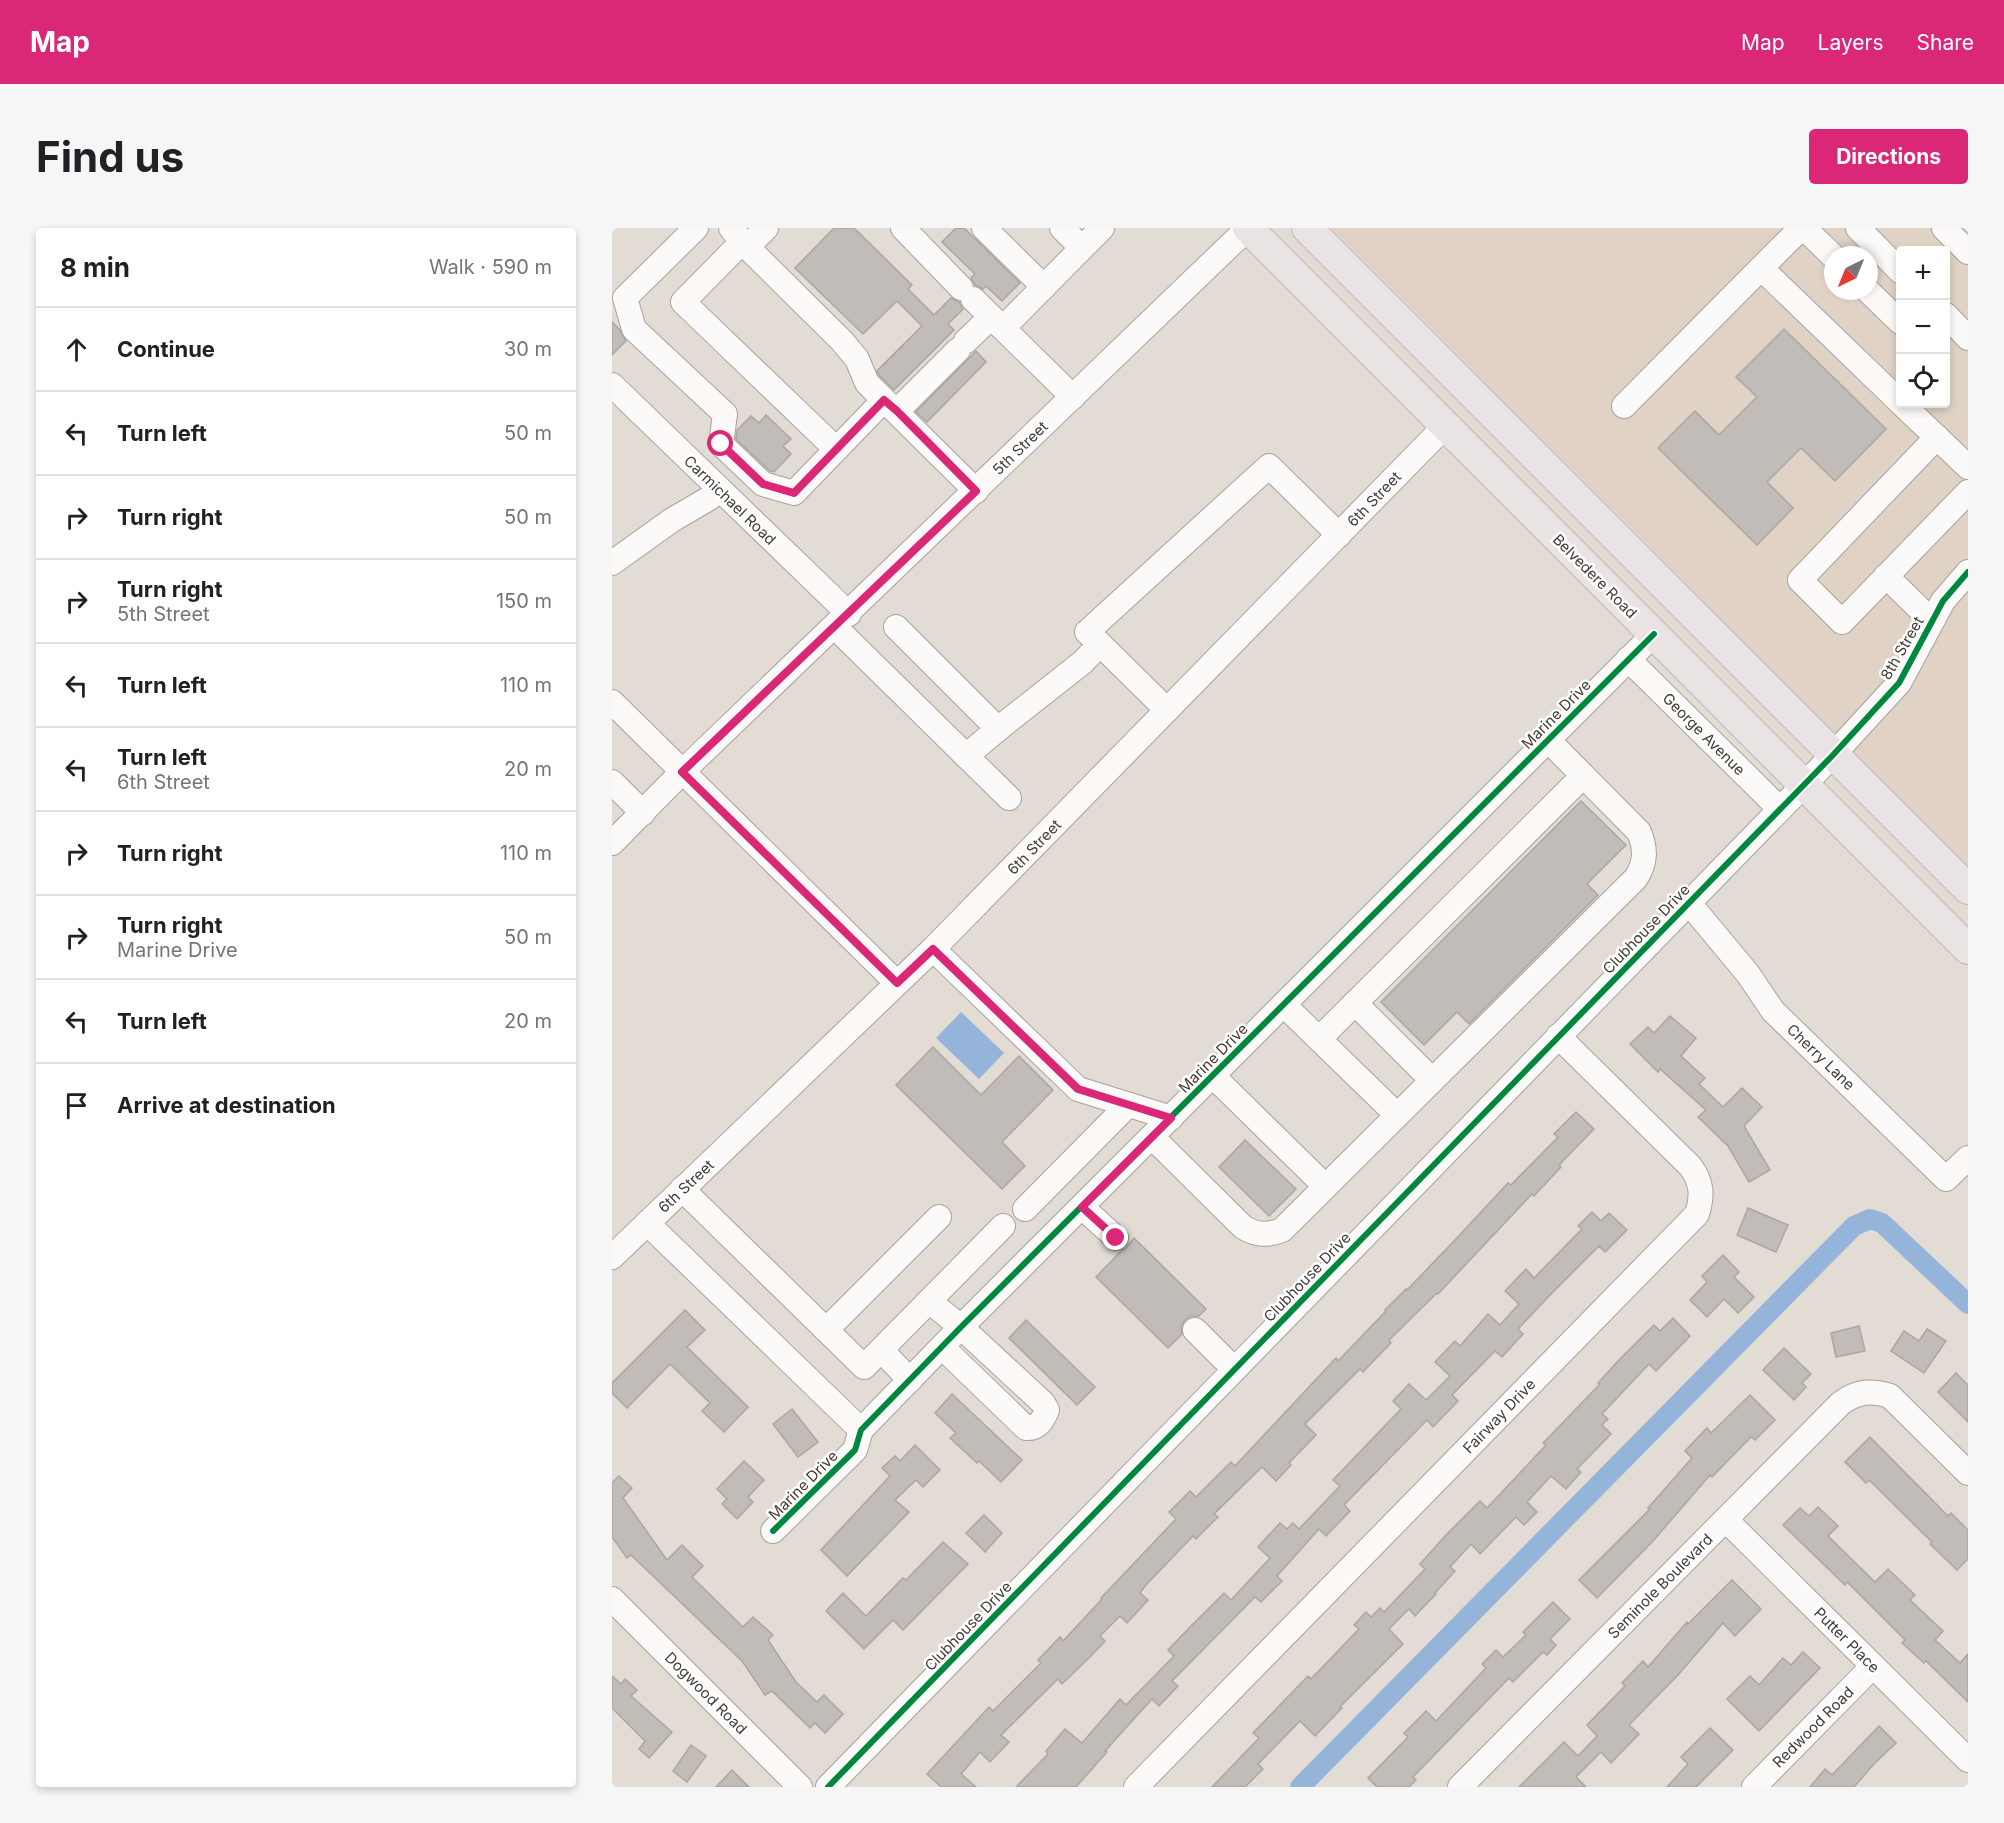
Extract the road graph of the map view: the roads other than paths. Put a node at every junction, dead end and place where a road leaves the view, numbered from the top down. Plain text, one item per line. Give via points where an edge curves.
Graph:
1 (696, 228) edge
2 (766, 228) edge
3 (984, 228) edge
4 (1062, 228) edge
5 (1102, 228) edge
6 (1248, 228) edge
7 (1307, 228) edge
8 (1802, 228) edge
9 (1858, 228) edge
10 (905, 229) edge
11 (740, 239) edge
12 (1824, 248) edge
13 (1082, 249) junction
14 (1896, 267) edge
15 (1761, 268) junction
16 (1044, 287) junction
17 (1878, 300) edge
18 (1896, 318) edge
19 (1950, 319) edge
20 (997, 322) junction
21 (1968, 338) edge
22 (612, 385) edge
23 (1896, 395) edge
24 (1072, 398) junction
25 (890, 405) junction
26 (1624, 406) dead end
27 (1909, 408) edge
28 (1445, 426) junction
29 (1938, 437) junction
30 (836, 449) junction
31 (1968, 466) edge
32 (720, 490) junction
33 (976, 491) junction
34 (1968, 492) edge
35 (1339, 535) junction
36 (612, 563) edge
37 (1968, 572) edge
38 (1886, 576) junction
39 (842, 620) junction
40 (1932, 621) junction
41 (896, 627) dead end
42 (1654, 634) junction
43 (1100, 644) junction
44 (1628, 659) junction
45 (612, 702) edge
46 (1167, 710) junction
47 (999, 729) junction
48 (1548, 740) junction
49 (1833, 754) junction
50 (966, 756) junction
51 (682, 772) junction
52 (1583, 776) junction
53 (612, 782) edge
54 (1804, 785) junction
55 (1009, 798) dead end
56 (1780, 809) junction
57 (643, 813) junction
58 (612, 843) edge
59 (1968, 889) edge
60 (1689, 903) junction
61 (933, 949) junction
62 (1968, 949) edge
63 (897, 983) junction
64 (1355, 1003) junction
65 (1284, 1005) junction
66 (1558, 1036) junction
67 (1319, 1039) junction
68 (1213, 1076) junction
69 (1432, 1080) junction
70 (1128, 1105) junction
71 (1396, 1115) junction
72 (1171, 1118) junction
73 (1152, 1137) junction
74 (1968, 1158) edge
75 (1326, 1186) junction
76 (682, 1189) junction
77 (1082, 1207) junction
78 (1025, 1209) dead end
79 (939, 1217) dead end
80 (647, 1223) junction
81 (1003, 1226) dead end
82 (1116, 1238) dead end
83 (612, 1257) edge
84 (929, 1301) junction
85 (962, 1327) junction
86 (826, 1330) junction
87 (1195, 1330) dead end
88 (942, 1347) junction
89 (881, 1350) junction
90 (1234, 1369) junction
91 (910, 1380) junction
92 (861, 1430) junction
93 (1968, 1473) edge
94 (1725, 1520) junction
95 (773, 1531) dead end
96 (612, 1599) edge
97 (1873, 1666) junction
98 (1968, 1760) edge
99 (800, 1787) edge
100 (828, 1787) edge
101 (1136, 1787) edge
102 (1460, 1787) edge
103 (1754, 1787) edge

1 - 30 street via 625,298 634,329 725,414 721,444 763,484 794,493
2 - 11 street
3 - 16 street
4 - 13 street
5 - 13 street
6 - 24 street, 5th Street
6 - 28 main road, Belvedere Road
7 - 49 main road
8 - 12 street
8 - 15 street
9 - 14 street
10 - 20 street
11 - 25 street via 842,341 857,359 867,382
11 - 30 street via 683,302
13 - 16 street
15 - 23 street
15 - 26 street
16 - 20 street
17 - 18 street
19 - 21 street
20 - 24 street
20 - 25 street
22 - 32 street, Carmichael Road
24 - 33 street, 5th Street
25 - 30 street
25 - 33 street
27 - 29 street
28 - 35 street, 6th Street
28 - 42 main road, Belvedere Road
29 - 31 street
29 - 38 street via 1800,580 1842,622
32 - 36 street
32 - 39 street, Carmichael Road
33 - 39 street, 5th Street
34 - 38 street
35 - 43 street via 1269,466 1087,632
35 - 46 street, 6th Street
37 - 40 street, 8th Street
38 - 40 street
39 - 50 street, Carmichael Road
39 - 51 street, 5th Street
40 - 49 street, 8th Street via 1899,683
41 - 47 street
42 - 44 street, Marine Drive
42 - 54 main road, Belvedere Road
43 - 46 street
43 - 47 street
44 - 48 street, Marine Drive
44 - 56 street, George Avenue
45 - 51 street
46 - 61 street, 6th Street
47 - 50 street
48 - 52 street
48 - 65 street, Marine Drive
49 - 54 street, 8th Street
49 - 59 main road
50 - 55 street, Carmichael Road
51 - 57 street, 5th Street
51 - 63 street
52 - 64 street
52 - 69 street via 1639,832 1644,843 1642,867 1636,878
53 - 57 street
54 - 56 street, Clubhouse Drive
54 - 62 main road, Belvedere Road
56 - 60 street, Clubhouse Drive
57 - 58 street, 5th Street
60 - 66 street, Clubhouse Drive
60 - 74 street, Cherry Lane via 1773,1011 1946,1179
61 - 63 street, 6th Street
61 - 70 street via 1078,1089
63 - 76 street, 6th Street
64 - 67 street
64 - 69 street
65 - 67 street
65 - 68 street, Marine Drive
66 - 90 street, Clubhouse Drive
66 - 101 street, Fairway Drive via 1690,1166 1701,1188 1697,1214
67 - 71 street
68 - 72 street, Marine Drive
68 - 75 street
69 - 71 street
70 - 72 street
70 - 78 street
71 - 75 street
72 - 73 street, Marine Drive
73 - 75 street via 1252,1232 1272,1234 1282,1230
73 - 77 street, Marine Drive
76 - 80 street, 6th Street
76 - 86 street
77 - 82 street
77 - 85 street, Marine Drive
79 - 86 street
80 - 83 street, 6th Street
80 - 92 street
81 - 84 street
84 - 85 street
84 - 89 street
85 - 88 street, Marine Drive
85 - 88 street via 1043,1403 1047,1410 1039,1424 1026,1428
86 - 89 street via 864,1367
87 - 90 street
88 - 91 street, Marine Drive
89 - 91 street
90 - 100 street, Clubhouse Drive
91 - 92 street, Marine Drive
92 - 95 street, Marine Drive via 855,1450
93 - 94 street, Seminole Boulevard via 1890,1396 1864,1392 1841,1403
94 - 97 street, Putter Place
94 - 102 street, Seminole Boulevard
96 - 99 street, Dogwood Road
97 - 98 street, Putter Place
97 - 103 street, Redwood Road

